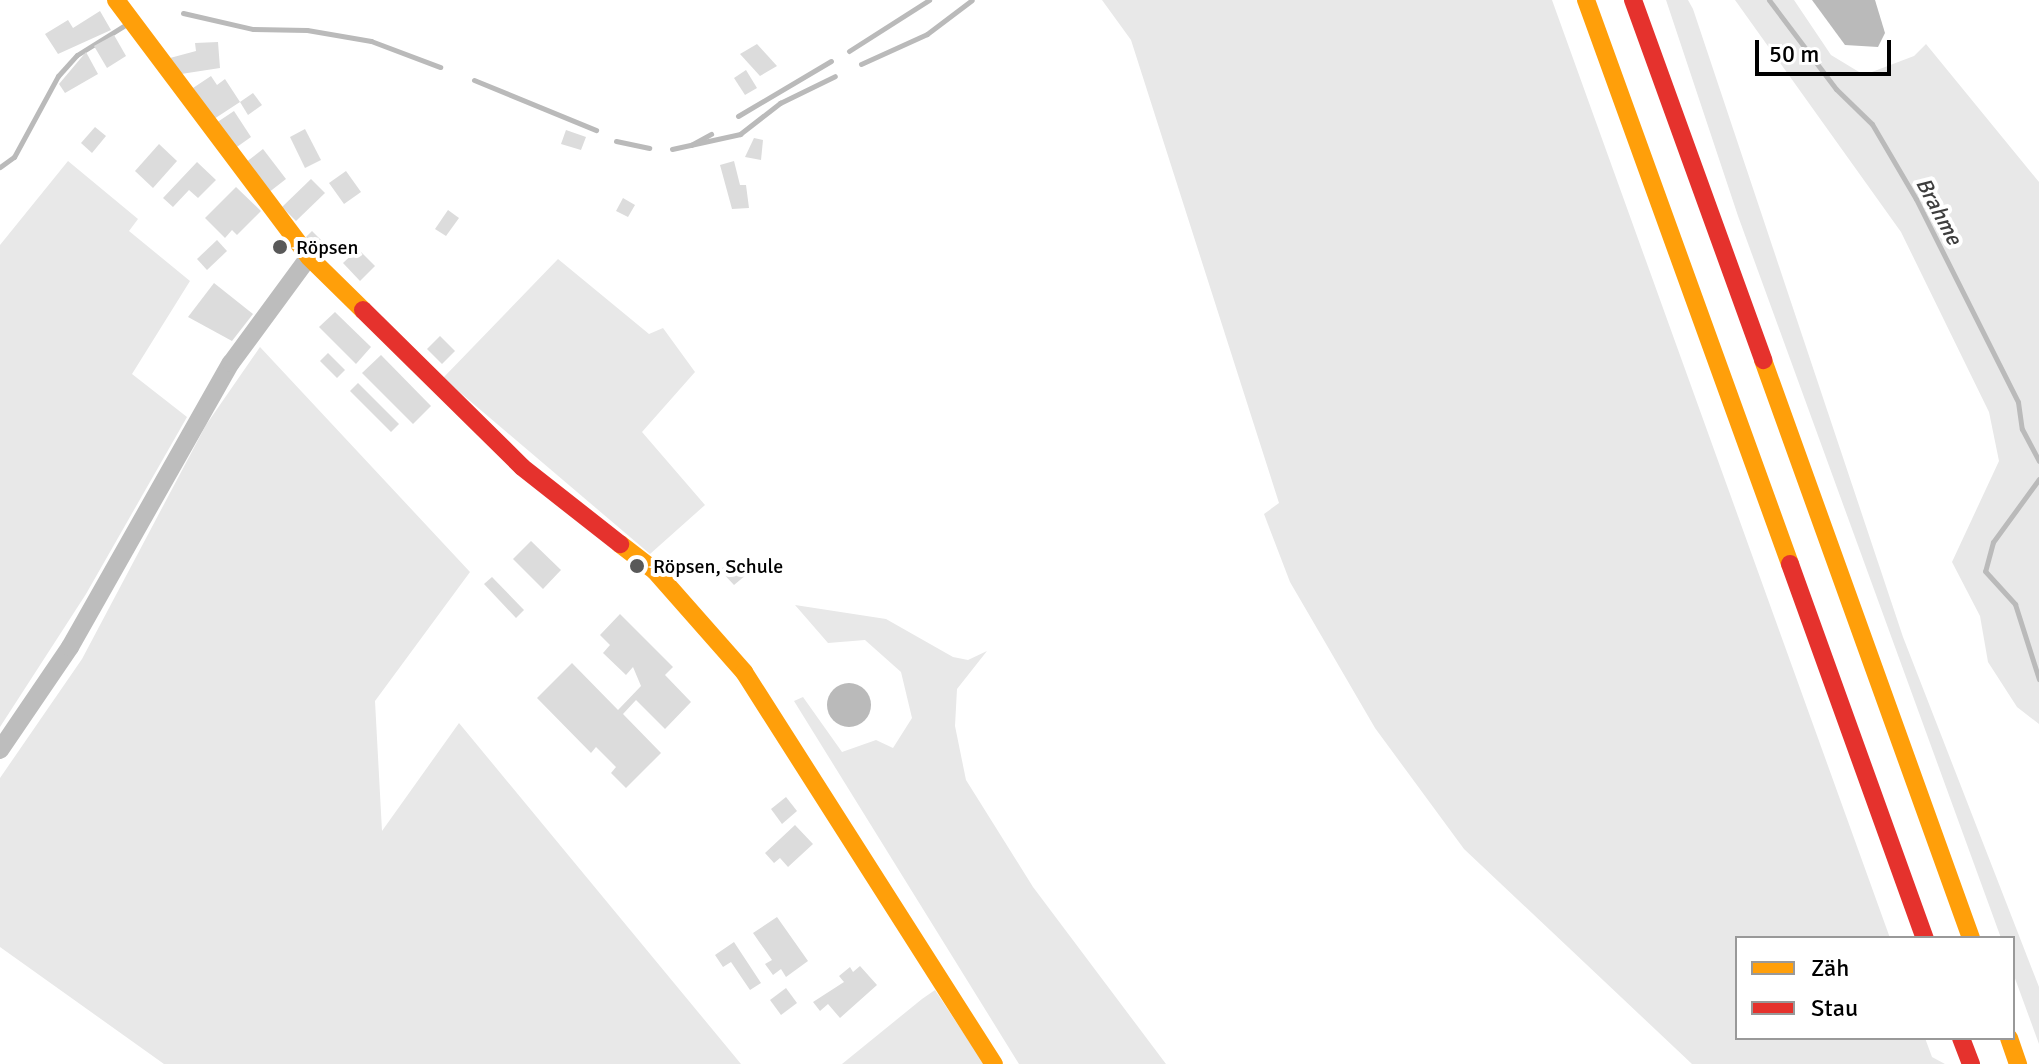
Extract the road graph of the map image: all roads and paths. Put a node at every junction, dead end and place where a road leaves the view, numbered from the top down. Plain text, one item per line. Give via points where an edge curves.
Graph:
1 (116, 0) edge
2 (1586, 0) edge
3 (1633, 0) edge
4 (309, 257) junction
5 (0, 750) edge
6 (1924, 936) edge
7 (1970, 936) edge
8 (1962, 1040) edge
9 (2010, 1040) edge
10 (994, 1064) edge
11 (1971, 1064) edge
12 (2018, 1064) edge

1 - 4 main road via 146,48
2 - 6 main road
3 - 7 main road
4 - 5 street via 231,363 70,647
4 - 10 main road via 522,467 621,542 694,613 772,711 891,911
8 - 11 main road
9 - 12 main road

